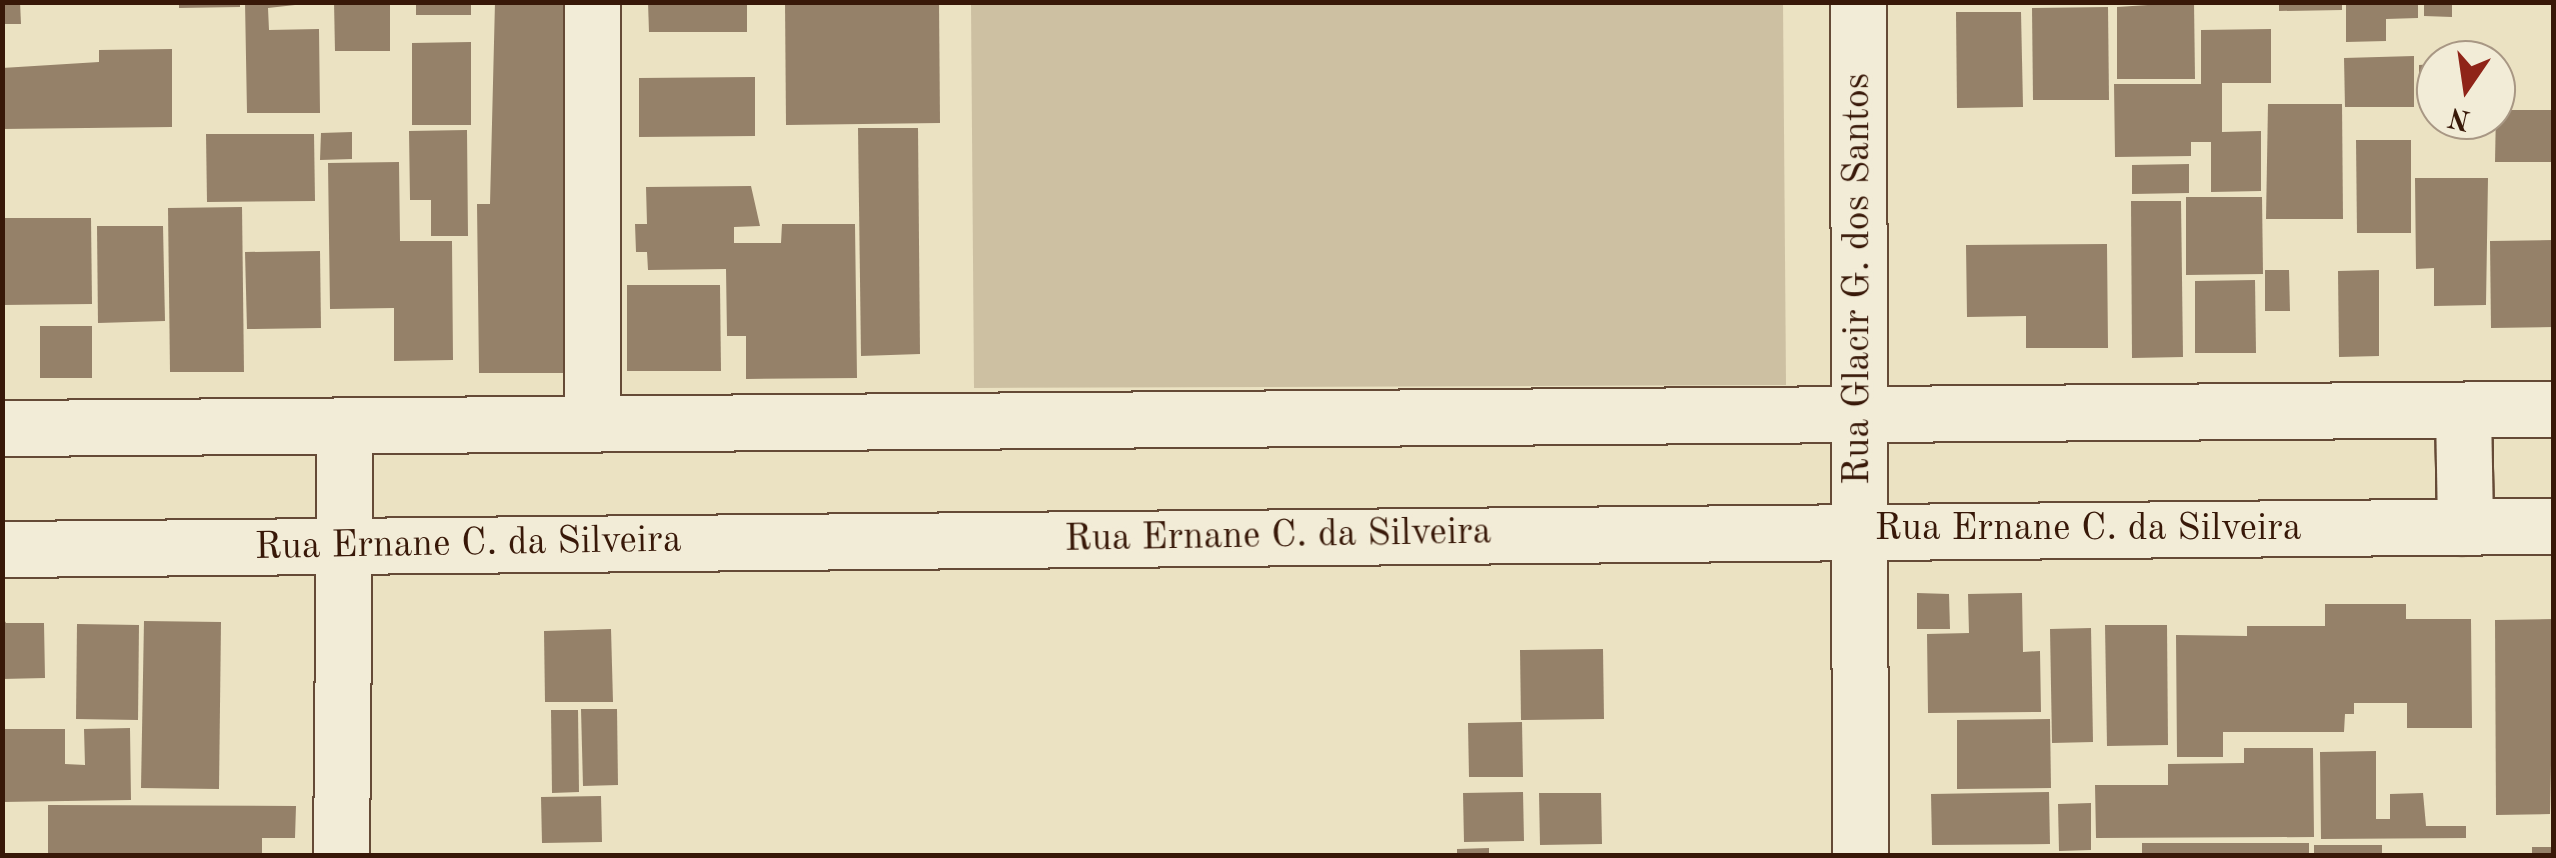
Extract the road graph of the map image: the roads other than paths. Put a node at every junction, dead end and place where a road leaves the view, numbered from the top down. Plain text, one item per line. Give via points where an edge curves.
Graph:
1 (592, 2) edge
2 (1858, 2) edge
3 (2554, 409) edge
4 (2463, 410) junction
5 (1859, 414) junction
6 (592, 424) junction
7 (345, 426) junction
8 (2, 428) edge
9 (2554, 526) edge
10 (2464, 527) junction
11 (1860, 532) junction
12 (344, 546) junction
13 (2, 549) edge
14 (341, 856) edge
15 (1860, 856) edge

1 - 6 street
2 - 5 street, Rua Glacir G. dos Santos
3 - 4 street
4 - 5 street
4 - 10 street
5 - 6 street
5 - 11 street, Rua Glacir G. dos Santos
6 - 7 street
7 - 8 street
7 - 12 street
9 - 10 street, Rua Ernane C. da Silveira
10 - 11 street, Rua Ernane C. da Silveira
11 - 12 street, Rua Ernane C. da Silveira
11 - 15 street, Rua Glacir G. dos Santos
12 - 13 street, Rua Ernane C. da Silveira
12 - 14 street

